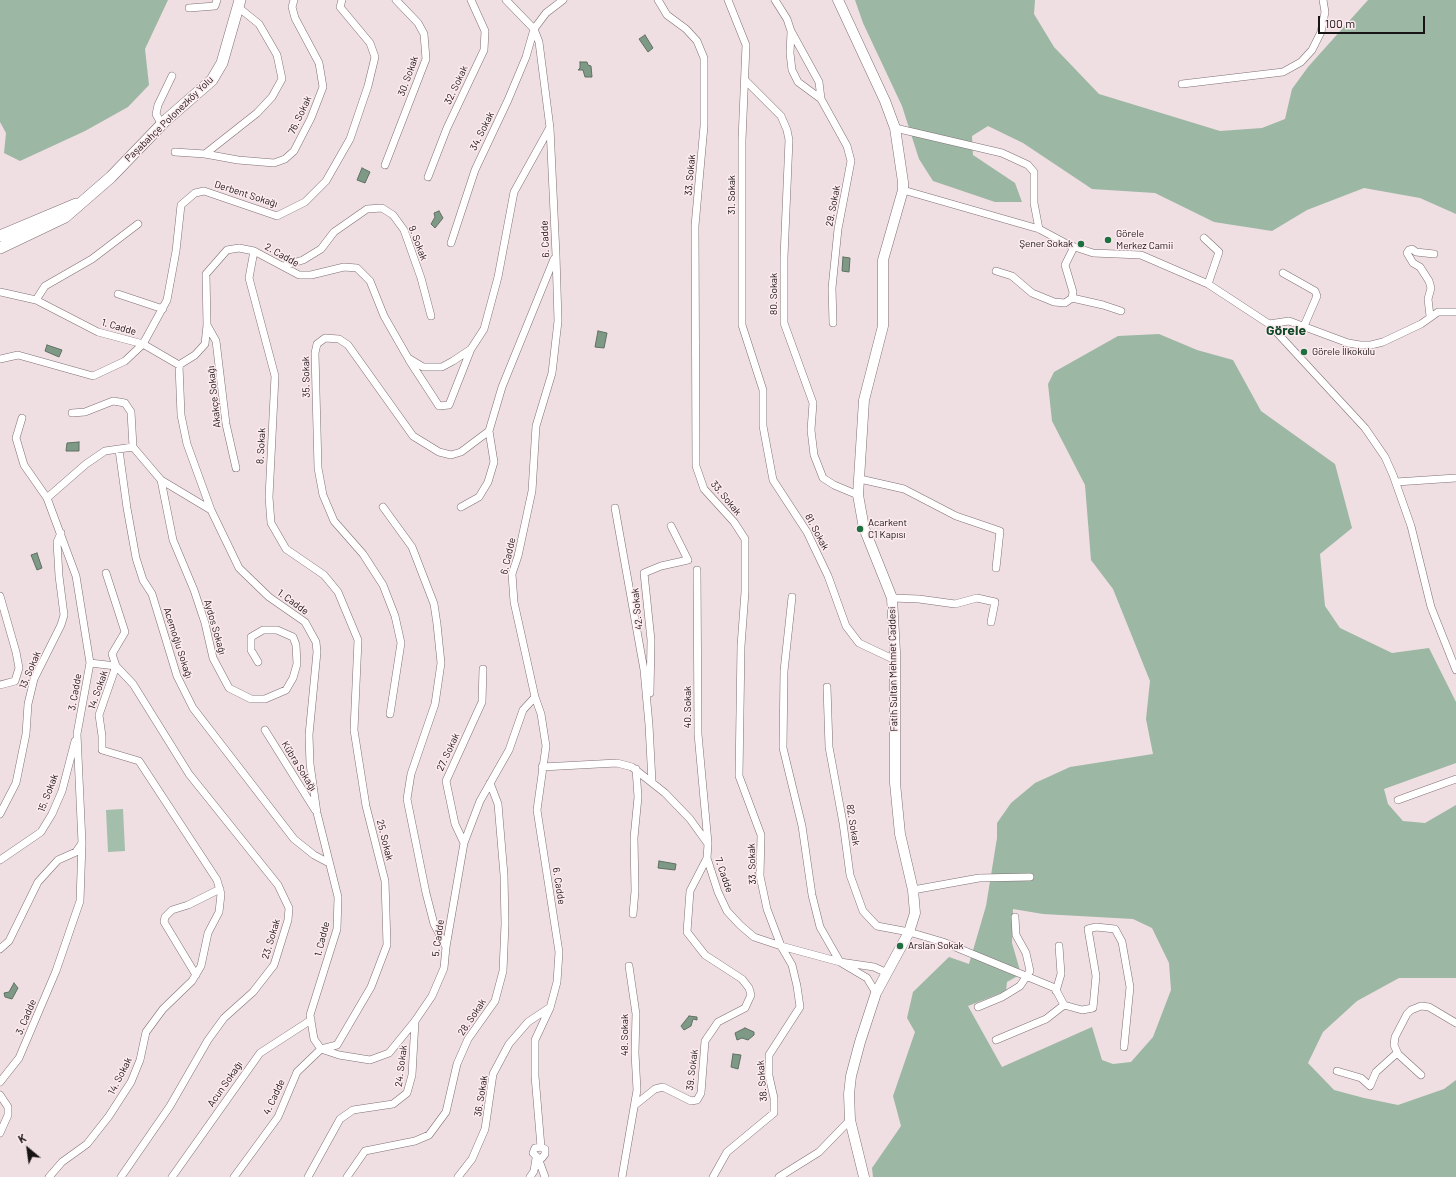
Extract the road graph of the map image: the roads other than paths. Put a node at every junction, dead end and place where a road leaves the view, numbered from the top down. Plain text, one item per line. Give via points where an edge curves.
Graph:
1 (217, 0) edge
2 (294, 0) edge
3 (342, 0) edge
4 (396, 0) edge
5 (471, 0) edge
6 (506, 0) edge
7 (563, 0) edge
8 (658, 0) edge
9 (728, 0) edge
10 (775, 0) edge
11 (838, 0) edge
12 (1323, 0) edge
13 (239, 4) edge
14 (189, 8) dead end
15 (534, 29) junction
16 (791, 31) junction
17 (172, 76) dead end
18 (746, 81) junction
19 (1182, 84) dead end
20 (821, 99) junction
21 (162, 125) junction
22 (550, 128) junction
23 (895, 128) junction
24 (175, 152) dead end
25 (205, 154) junction
26 (385, 165) dead end
27 (428, 177) dead end
28 (903, 190) junction
29 (82, 201) junction
30 (138, 224) dead end
31 (18, 228) junction
32 (1039, 229) junction
33 (0, 236) edge
34 (1204, 238) dead end
35 (0, 240) edge
36 (451, 243) dead end
37 (1074, 247) junction
38 (0, 248) edge
39 (254, 252) junction
40 (1434, 254) dead end
41 (556, 255) junction
42 (283, 266) junction
43 (996, 271) dead end
44 (1284, 273) dead end
45 (1208, 284) junction
46 (1, 290) edge
47 (118, 294) dead end
48 (1072, 298) junction
49 (36, 300) junction
50 (163, 309) junction
51 (1121, 311) dead end
52 (1456, 312) edge
53 (431, 316) dead end
54 (1430, 316) junction
55 (833, 323) dead end
56 (1269, 324) junction
57 (207, 325) junction
58 (1304, 326) junction
59 (144, 344) junction
60 (471, 349) junction
61 (408, 358) junction
62 (0, 359) edge
63 (179, 365) junction
64 (763, 390) joint
65 (72, 413) dead end
66 (22, 418) dead end
67 (489, 431) junction
68 (133, 447) junction
69 (119, 450) junction
70 (236, 468) dead end
71 (860, 478) junction
72 (1456, 478) edge
73 (162, 480) junction
74 (1396, 482) junction
75 (858, 495) junction
76 (47, 498) junction
77 (383, 506) dead end
78 (461, 507) dead end
79 (615, 508) dead end
80 (211, 510) junction
81 (670, 526) dead end
82 (61, 533) junction
83 (996, 568) dead end
84 (697, 570) dead end
85 (106, 573) dead end
86 (0, 596) edge
87 (792, 597) dead end
88 (892, 598) junction
89 (349, 615) joint
90 (991, 622) dead end
91 (1453, 655) edge
92 (895, 660) junction
93 (258, 662) dead end
94 (90, 663) junction
95 (116, 666) junction
96 (483, 670) dead end
97 (1456, 670) edge
98 (0, 685) edge
99 (827, 687) dead end
100 (535, 697) junction
101 (390, 714) dead end
102 (649, 725) junction
103 (265, 730) dead end
104 (77, 734) junction
105 (542, 768) junction
106 (636, 769) junction
107 (1456, 778) edge
108 (652, 782) junction
109 (490, 783) junction
110 (1398, 800) dead end
111 (317, 813) junction
112 (0, 814) edge
113 (82, 843) junction
114 (464, 843) junction
115 (708, 844) junction
116 (707, 858) junction
117 (0, 860) edge
118 (329, 863) junction
119 (1030, 877) dead end
120 (220, 889) junction
121 (913, 890) junction
122 (633, 914) dead end
123 (1015, 917) dead end
124 (909, 932) junction
125 (781, 946) junction
126 (1059, 946) dead end
127 (446, 947) junction
128 (0, 949) edge
129 (840, 962) junction
130 (628, 966) dead end
131 (887, 973) junction
132 (196, 975) junction
133 (1027, 977) junction
134 (1056, 991) junction
135 (876, 993) junction
136 (1064, 1005) junction
137 (978, 1007) dead end
138 (550, 1008) junction
139 (311, 1020) junction
140 (415, 1021) junction
141 (1456, 1023) edge
142 (996, 1040) dead end
143 (1124, 1047) dead end
144 (321, 1049) junction
145 (1397, 1053) junction
146 (1337, 1071) dead end
147 (1422, 1075) dead end
148 (0, 1082) edge
149 (0, 1095) edge
150 (635, 1105) junction
151 (850, 1120) junction
152 (0, 1133) edge
153 (541, 1146) junction
154 (545, 1154) junction
155 (537, 1158) junction
156 (49, 1177) edge
157 (121, 1177) edge
158 (172, 1177) edge
159 (234, 1177) edge
160 (308, 1177) edge
161 (347, 1177) edge
162 (458, 1177) edge
163 (530, 1177) edge
164 (546, 1177) edge
165 (622, 1177) edge
166 (713, 1177) edge
167 (778, 1177) edge
168 (864, 1177) edge

1 - 14 street via 215,6
2 - 25 street, 76. Sokak via 292,7 295,18 319,63 323,87 312,118 294,151 285,159 274,163
3 - 50 street, Derbent Sokağı via 340,7 370,43 375,57 350,139 326,181 305,202 277,216 220,195 204,191 195,193 181,205 176,251
4 - 26 street, 30. Sokak via 418,23 424,34 426,59
5 - 27 street, 32. Sokak via 485,31 484,50 447,128
6 - 15 street, 6. Cadde
7 - 15 street via 546,13
8 - 125 street, 33. Sokak via 666,15 686,29 697,41 704,58 704,126 695,226 696,466 704,489 734,522 745,539 739,776 761,835 762,882 767,910
9 - 18 street, 31. Sokak via 746,45
10 - 16 street, 29. Sokak
11 - 23 main road, Fatih Sultan Mehmet Caddesi
12 - 19 street via 1325,12 1321,32 1312,50 1301,62 1283,72
13 - 21 main road, Paşabahçe Polonezköy Yolu via 222,63 212,80
13 - 25 street via 259,24 277,55 282,79 272,97 258,113
15 - 22 street, 6. Cadde via 539,42
15 - 36 street, 34. Sokak via 520,72 475,170
16 - 20 street, 29. Sokak via 820,82
16 - 20 street, 29. Sokak via 792,70 798,82
17 - 21 street via 156,114
18 - 64 street, 31. Sokak via 742,140 742,325
18 - 75 street, 80. Sokak via 781,116 789,140 784,323 813,403 811,430 814,455 823,478
20 - 55 street, 29. Sokak via 847,146 851,161 837,237 832,288
21 - 29 main road, Paşabahçe Polonezköy Yolu
22 - 41 street, 6. Cadde
22 - 60 street via 514,192 498,277 484,329
23 - 28 main road, Fatih Sultan Mehmet Caddesi
23 - 32 street via 1002,153 1028,165 1034,172 1034,203
24 - 25 street, 76. Sokak
28 - 32 street
28 - 71 main road, Fatih Sultan Mehmet Caddesi via 883,260 883,326 864,400
29 - 31 main road, Paşabahçe Polonezköy Yolu
29 - 38 main road, Paşabahçe Polonezköy Yolu via 65,217
30 - 49 street via 92,259 45,286
31 - 33 main road, Paşabahçe Polonezköy Yolu
31 - 35 main road
32 - 37 street
34 - 45 street via 1219,252
37 - 45 street via 1092,253 1140,255
37 - 48 street via 1065,265 1073,292
39 - 42 street, 2. Cadde
39 - 57 street, 2. Cadde via 239,248 227,250 206,274
39 - 89 street, 8. Sokak via 249,278 275,376 269,497 271,523 286,549 324,575 338,592
40 - 54 street via 1412,249 1407,253 1429,281
41 - 67 street via 502,387
41 - 100 street, 6. Cadde via 558,321 552,373 536,426 532,491 512,574 514,602
42 - 53 street, 9. Sokak via 303,260 321,249 334,232 367,209 382,208 393,215 404,230
42 - 61 street, 2. Cadde via 299,275 311,275 344,267 357,268 370,281 384,316
43 - 48 street via 1012,276 1032,293 1054,302 1065,302
44 - 58 street via 1316,291 1317,296
45 - 56 street
46 - 49 street, 1. Cadde
47 - 50 street
48 - 51 street
49 - 59 street, 1. Cadde via 98,332
50 - 59 street, Derbent Sokağı
52 - 54 street via 1438,312
54 - 58 street via 1421,324 1371,345 1348,342
56 - 58 street via 1289,321
56 - 74 street via 1365,428 1385,457
57 - 63 street, 2. Cadde via 205,344 195,355
57 - 70 street, Akakçe Sokağı via 216,341 226,424
59 - 62 street, Derbent Sokağı via 125,361 93,376 18,355
59 - 63 street, 1. Cadde
60 - 61 street via 442,367 423,367
60 - 61 street, 2. Cadde via 449,405 439,406
63 - 80 street, 1. Cadde via 182,415 187,444
64 - 92 street, 81. Sokak via 763,426 773,480 807,532 828,576 846,626 859,643
65 - 68 street via 85,412 113,401 125,403 131,412
66 - 76 street, 3. Cadde via 16,438 24,465
67 - 78 street via 494,462 488,482 479,497
67 - 101 street, 35. Sokak via 461,452 451,455 434,449 413,436 348,345 338,339 325,338 317,344 315,353 318,468 323,495 334,521 363,554 383,585 395,616 401,643
68 - 69 street
68 - 73 street
69 - 76 street via 105,451
69 - 118 street, Acemoğlu Sokağı via 136,558 143,580 152,594 177,676 193,708 294,839
71 - 75 main road, Fatih Sultan Mehmet Caddesi
71 - 83 street via 904,489 956,516 1000,531
72 - 74 street
73 - 80 street
73 - 93 street, Aydos Sokağı via 173,540 194,590 213,658 229,688 251,699 265,699 286,690 297,664 293,637 277,630 263,630 251,637 251,650
74 - 91 street via 1411,526 1431,607
75 - 88 main road, Fatih Sultan Mehmet Caddesi via 864,528
76 - 82 street, 3. Cadde
77 - 127 street via 412,547 434,604 437,624 441,663 436,704 411,774 408,799 426,893 434,924
79 - 102 street, 42. Sokak via 644,670
80 - 111 street, 1. Cadde via 239,568 269,597 305,622 316,642 318,652 309,735
81 - 102 street, 42. Sokak via 688,560 661,566 644,574 651,640
82 - 94 street, 3. Cadde via 76,576
82 - 112 street, 13. Sokak via 57,542 64,615 34,679 16,783
84 - 115 street, 40. Sokak via 698,734
85 - 95 street, 14. Sokak via 125,632 112,654
86 - 98 street via 19,668 15,681
87 - 129 street via 784,671 783,748 802,826 812,895 820,927
88 - 90 street via 954,604 976,598 995,602
88 - 92 main road, Fatih Sultan Mehmet Caddesi
89 - 144 street, 25. Sokak via 358,640 354,730 366,806 385,881 386,945 371,987 337,1045
91 - 97 street
92 - 121 main road, Fatih Sultan Mehmet Caddesi via 894,758 897,808 900,834
94 - 95 street
94 - 104 street, 3. Cadde
95 - 120 street, 14. Sokak via 99,715 102,750 139,761 217,880
95 - 157 street, 23. Sokak via 134,684 189,774 278,885 289,908 288,920 274,965 253,992 224,1018 208,1040 170,1106
96 - 114 street, 27. Sokak via 482,702 446,781 455,824
99 - 124 street, 82. Sokak via 829,747 850,875 863,911 877,926
100 - 105 street, 6. Cadde via 541,714 546,746
100 - 109 street, 5. Cadde via 523,710 509,750
102 - 108 street, 42. Sokak
103 - 111 street, Kübra Sokağı
104 - 113 street, 3. Cadde
104 - 117 street, 15. Sokak via 62,791 41,832
105 - 106 street via 617,763
105 - 138 street, 6. Cadde via 536,810 559,952 557,982
106 - 108 street
106 - 122 street via 638,797 634,838
107 - 110 street
108 - 115 street via 690,819
109 - 114 street, 5. Cadde via 480,801
109 - 161 street, 28. Sokak via 498,804 505,924 502,971 494,1001 468,1039 457,1064 446,1112 429,1135 415,1141 365,1151
111 - 118 street, 1. Cadde
113 - 128 street via 76,852 58,860 38,882 9,941
113 - 148 street, 3. Cadde via 80,901 56,971 19,1058
114 - 127 street, 5. Cadde
115 - 116 street, 7. Cadde
116 - 125 street, 7. Cadde via 727,911 754,936
116 - 150 street, 39. Sokak via 690,891 687,932 706,955 742,979 751,995 745,1008 718,1022 705,1041 701,1093 697,1100 691,1101 663,1088 655,1089
118 - 139 street, 1. Cadde via 338,897 337,929 310,1015
119 - 121 street via 979,878
120 - 132 street, 14. Sokak via 219,912 208,933 201,966
120 - 132 street via 172,910 164,917 164,922
121 - 124 main road, Fatih Sultan Mehmet Caddesi via 915,913
123 - 133 street via 1016,935 1026,953 1030,971
124 - 131 main road, Fatih Sultan Mehmet Caddesi
124 - 133 street, 82. Sokak via 943,942
125 - 129 street, 7. Cadde
125 - 166 street, 38. Sokak via 792,965 800,1007 769,1055 774,1113 727,1152
126 - 134 street via 1061,974
127 - 140 street, 5. Cadde via 444,968 432,996
129 - 131 street, 7. Cadde via 874,967
129 - 135 street via 867,978
130 - 150 street, 48. Sokak via 636,1014
131 - 135 main road, Fatih Sultan Mehmet Caddesi
132 - 156 street, 14. Sokak via 163,1009 146,1032 140,1060 131,1082 109,1116 87,1144 62,1162
133 - 134 street, 82. Sokak via 1055,988
133 - 137 street via 1020,986
134 - 136 street
135 - 151 main road, Fatih Sultan Mehmet Caddesi via 851,1076
136 - 142 street via 1046,1019
136 - 143 street via 1082,1010 1092,1008 1096,976 1088,929 1115,929 1122,942 1130,987
138 - 153 street, 6. Cadde via 535,1040 534,1076
138 - 162 street, 36. Sokak via 528,1022 508,1044 494,1074 486,1129 472,1159
139 - 144 street, 1. Cadde via 314,1039
139 - 158 street, Acun Sokağı via 260,1053
140 - 144 street, 5. Cadde via 389,1052 370,1060
140 - 160 street, 24. Sokak via 412,1075 407,1093 393,1104 353,1110 340,1119
141 - 145 street via 1429,1007 1421,1006 1411,1010 1395,1037
144 - 159 street, 4. Cadde via 297,1072 278,1117
145 - 146 street via 1376,1072 1370,1086 1361,1078
145 - 147 street
149 - 152 street via 8,1108 8,1115
150 - 165 street
151 - 167 street via 819,1152
151 - 168 main road, Fatih Sultan Mehmet Caddesi
153 - 154 street
153 - 155 street via 534,1149
154 - 155 street via 542,1158
154 - 164 street
155 - 163 street
155 - 164 street

